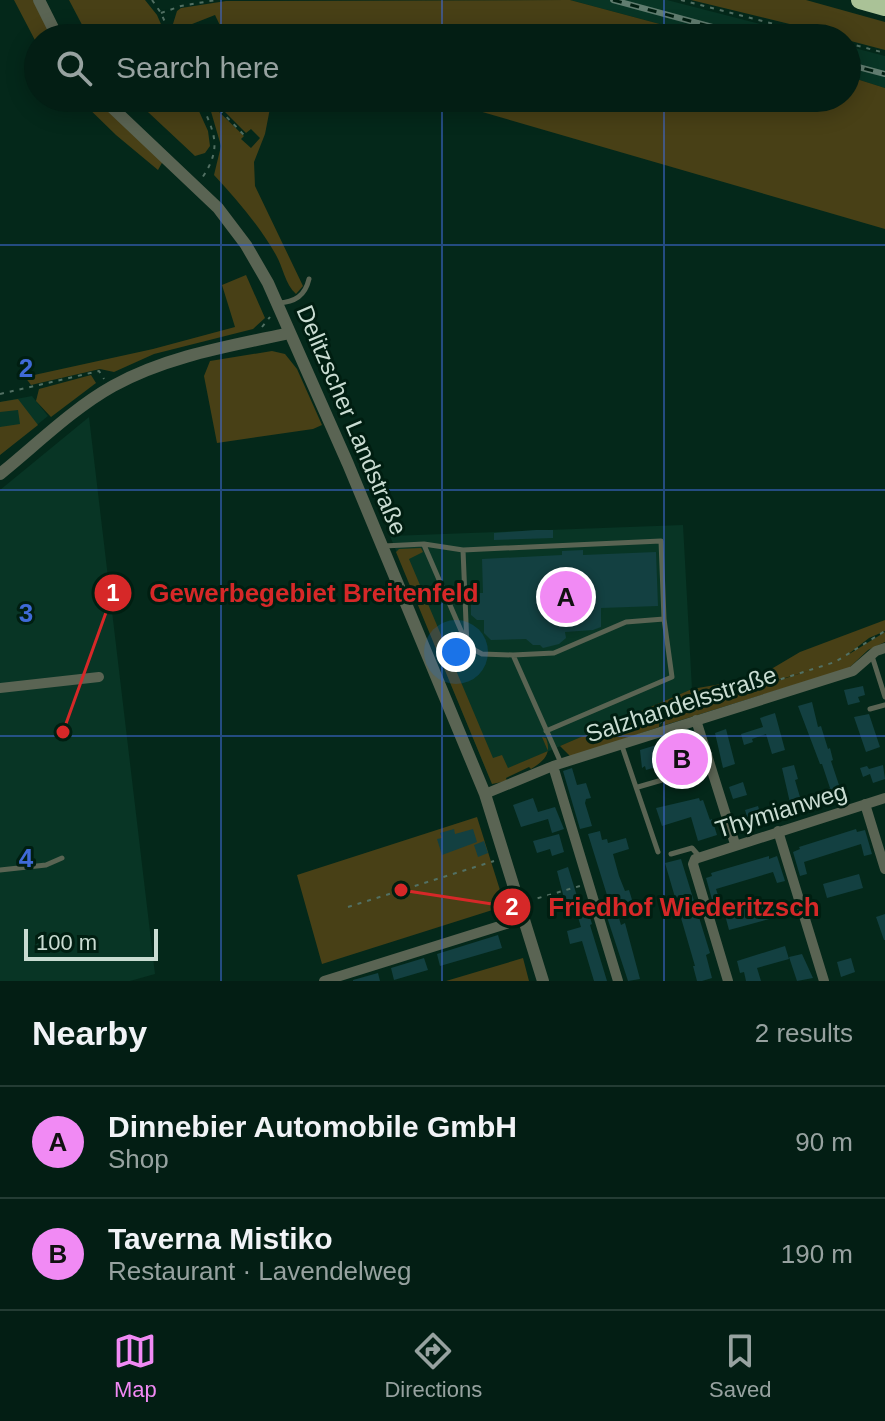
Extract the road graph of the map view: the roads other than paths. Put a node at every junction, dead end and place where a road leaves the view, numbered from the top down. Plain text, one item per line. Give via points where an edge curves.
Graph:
1 (39, 0) edge
2 (860, 0) edge
3 (885, 7) edge
4 (51, 24) edge
5 (117, 112) edge
6 (309, 279) dead end
7 (277, 303) junction
8 (290, 333) junction
9 (0, 474) edge
10 (424, 544) junction
11 (383, 546) junction
12 (463, 550) junction
13 (664, 619) junction
14 (467, 646) junction
15 (885, 648) edge
16 (513, 655) junction
17 (872, 655) junction
18 (99, 677) dead end
19 (0, 688) edge
20 (885, 697) edge
21 (885, 705) edge
22 (870, 709) dead end
23 (696, 720) junction
24 (546, 731) junction
25 (622, 745) junction
26 (557, 765) junction
27 (669, 778) dead end
28 (638, 787) junction
29 (485, 794) junction
30 (885, 798) edge
31 (865, 804) junction
32 (778, 831) junction
33 (735, 844) junction
34 (658, 852) dead end
35 (671, 854) dead end
36 (62, 858) dead end
37 (696, 860) junction
38 (885, 869) edge
39 (0, 870) edge
40 (525, 918) junction
41 (329, 980) edge
42 (543, 981) edge
43 (618, 981) edge
44 (728, 981) edge
45 (824, 981) edge

1 - 4 street
2 - 3 highway
5 - 7 street, Delitzscher Landstraße via 218,208 246,245
6 - 7 lane via 299,297
7 - 8 street, Delitzscher Landstraße
8 - 9 street via 169,361 109,388
8 - 11 street, Delitzscher Landstraße
10 - 11 lane
10 - 12 lane
10 - 14 lane
11 - 29 street, Delitzscher Landstraße
12 - 13 lane via 661,541
12 - 14 lane
13 - 16 lane via 626,622 554,653
13 - 24 lane via 672,677
14 - 16 lane via 482,654
15 - 17 street, Salzhandelsstraße
16 - 24 lane
17 - 20 lane
17 - 23 street, Salzhandelsstraße via 853,671
18 - 19 street
21 - 22 lane
23 - 25 street, Salzhandelsstraße
23 - 33 street
24 - 26 lane
25 - 26 street, Salzhandelsstraße
25 - 28 lane
26 - 29 street, Salzhandelsstraße
26 - 43 street
27 - 28 lane
28 - 34 lane
29 - 40 street, Delitzscher Landstraße
30 - 31 street, Thymianweg
31 - 32 street, Thymianweg
31 - 38 street
32 - 33 street, Thymianweg
32 - 45 street
33 - 37 street, Thymianweg
35 - 37 lane via 692,848
36 - 39 lane
37 - 44 street
40 - 41 street
40 - 42 street, Delitzscher Landstraße

